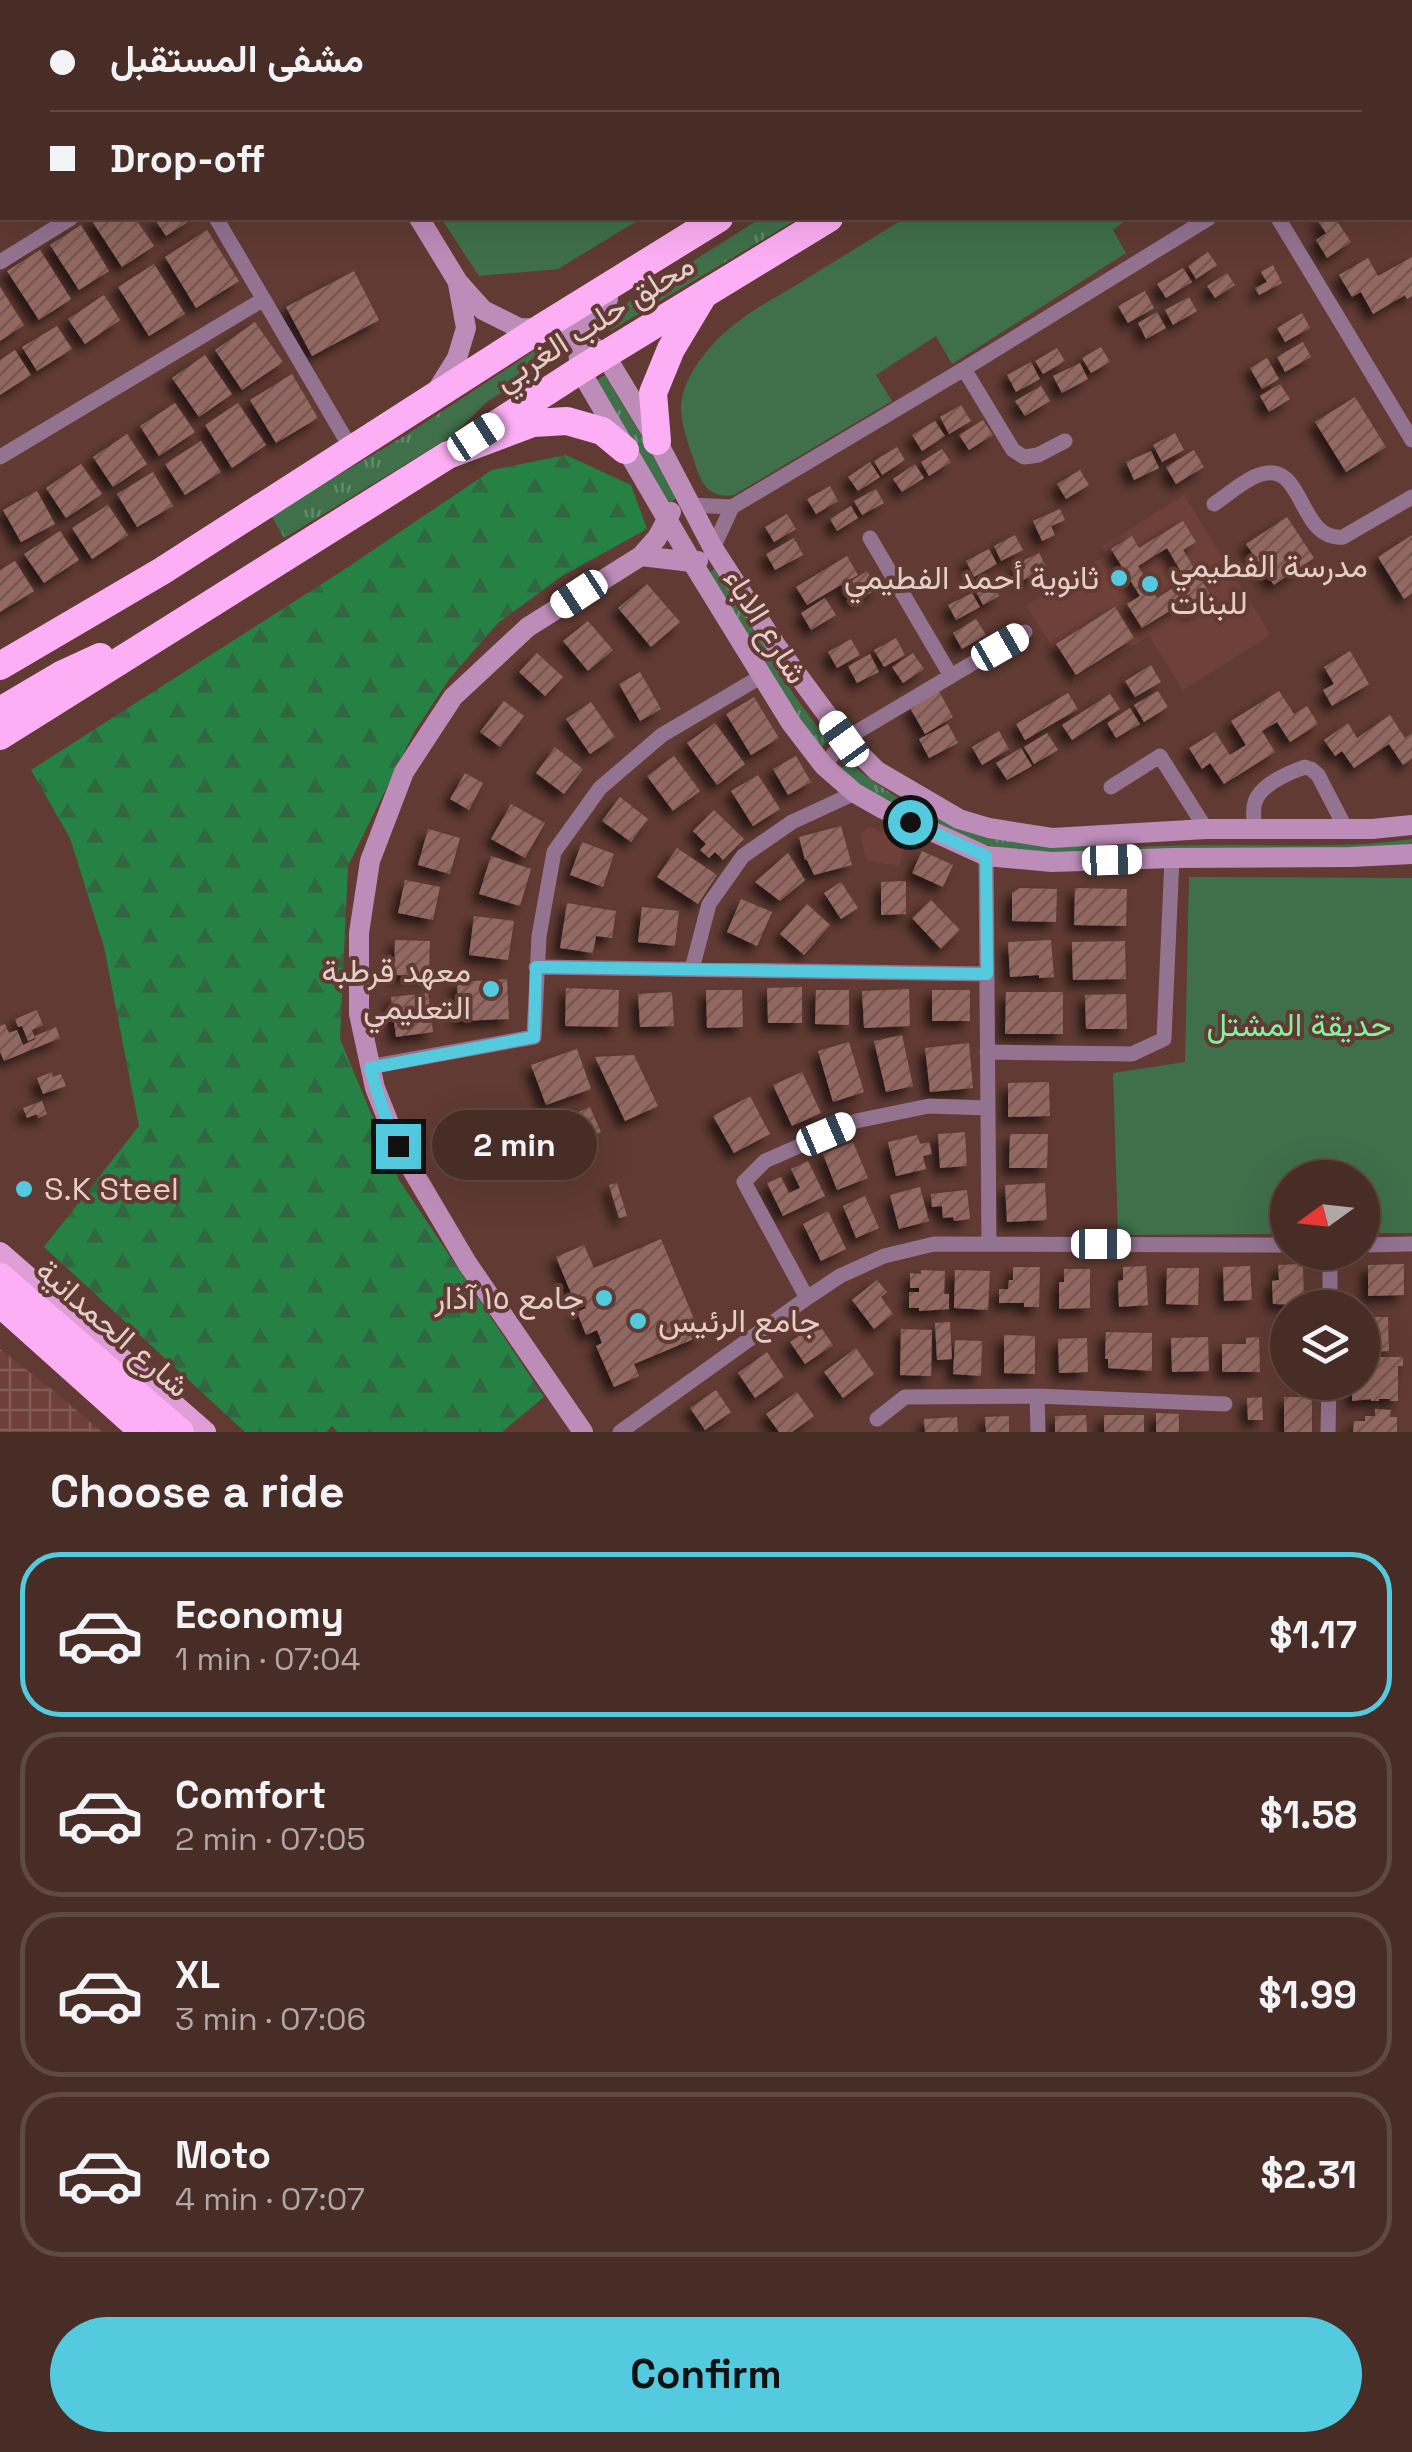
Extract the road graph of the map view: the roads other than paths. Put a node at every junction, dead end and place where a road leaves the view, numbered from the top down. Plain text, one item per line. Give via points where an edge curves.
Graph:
1 (61, 220) edge
2 (217, 220) edge
3 (419, 220) edge
4 (716, 220) edge
5 (826, 220) edge
6 (1205, 220) edge
7 (1279, 220) edge
8 (2, 258) edge
9 (627, 274) junction
10 (458, 282) junction
11 (704, 294) junction
12 (264, 300) junction
13 (540, 328) junction
14 (576, 334) junction
15 (605, 355) junction
16 (964, 369) junction
17 (580, 370) junction
18 (432, 398) junction
19 (1412, 440) edge
20 (657, 441) junction
21 (1065, 441) dead end
22 (352, 450) junction
23 (626, 450) junction
24 (448, 455) junction
25 (0, 457) edge
26 (1412, 496) edge
27 (1214, 504) dead end
28 (691, 505) junction
29 (732, 507) junction
30 (666, 517) junction
31 (870, 538) dead end
32 (714, 548) junction
33 (641, 556) junction
34 (692, 562) junction
35 (162, 571) junction
36 (209, 607) junction
37 (1025, 632) dead end
38 (0, 666) edge
39 (762, 676) junction
40 (951, 676) junction
41 (0, 686) edge
42 (0, 711) edge
43 (0, 736) edge
44 (844, 739) junction
45 (824, 766) junction
46 (1111, 787) dead end
47 (855, 794) junction
48 (1412, 824) edge
49 (1206, 829) junction
50 (1254, 829) junction
51 (1346, 829) junction
52 (1412, 854) edge
53 (986, 856) junction
54 (1172, 858) junction
55 (536, 967) junction
56 (692, 969) junction
57 (987, 974) junction
58 (988, 1052) junction
59 (370, 1068) junction
60 (988, 1108) junction
61 (989, 1244) junction
62 (1412, 1244) edge
63 (1270, 1245) edge
64 (1380, 1245) edge
65 (0, 1253) edge
66 (0, 1277) edge
67 (806, 1298) junction
68 (0, 1303) edge
69 (0, 1319) edge
70 (1037, 1396) junction
71 (1329, 1400) edge
72 (1224, 1404) dead end
73 (876, 1419) dead end
74 (126, 1432) edge
75 (144, 1432) edge
76 (180, 1432) edge
77 (205, 1432) edge
78 (583, 1432) edge
79 (620, 1432) edge
80 (1038, 1432) edge
81 (1328, 1432) edge

1 - 8 street
2 - 12 street
3 - 10 main road
4 - 9 highway, محلق حلب الغربي
5 - 11 highway, محلق حلب الغربي
6 - 16 street
7 - 19 street
9 - 13 highway, محلق حلب الغربي
9 - 14 main road via 625,288 591,311
10 - 13 main road via 483,310 519,328
10 - 18 main road via 466,328 457,358
11 - 15 highway, محلق حلب الغربي
11 - 20 highway via 653,393
12 - 22 street
12 - 25 street
13 - 14 main road
13 - 18 highway, محلق حلب الغربي
14 - 15 main road
14 - 17 main road
15 - 17 highway, محلق حلب الغربي
15 - 20 main road, شارع الاباء
16 - 21 street via 1013,450 1038,455
16 - 29 street
17 - 23 main road, شارع الاباء
17 - 24 highway, محلق حلب الغربي
18 - 22 highway, محلق حلب الغربي
20 - 28 main road, شارع الاباء
22 - 35 highway, محلق حلب الغربي
23 - 24 highway via 602,431 566,421 533,424
23 - 30 main road, شارع الاباء
24 - 36 highway
26 - 27 street via 1343,537 1330,538 1278,473 1260,474
28 - 29 street
28 - 30 main road
28 - 32 main road, شارع الاباء
29 - 32 street
30 - 33 main road
30 - 34 main road, شارع الاباء
31 - 40 street
32 - 34 main road
32 - 44 main road, شارع الاباء
33 - 34 main road
33 - 59 main road via 528,627 452,697 404,772 370,862 359,933 360,1014
34 - 39 main road, شارع الاباء
35 - 38 highway
35 - 41 highway
36 - 42 highway via 61,675
36 - 43 highway
37 - 40 street
39 - 45 main road, شارع الاباء
39 - 55 street via 662,735 600,788 554,852
40 - 44 street
44 - 45 street
44 - 49 main road, شارع الاباء via 876,771 959,819 989,828 1052,838
45 - 47 main road, شارع الاباء
46 - 49 street via 1160,756
47 - 53 main road, شارع الاباء
47 - 56 street via 792,822 743,856 710,904
48 - 51 main road, شارع الاباء
49 - 50 main road, شارع الاباء
50 - 51 main road, شارع الاباء
50 - 51 street via 1260,792 1304,767 1326,788
52 - 54 main road, شارع الاباء
53 - 54 main road, شارع الاباء via 1052,862
53 - 57 street
54 - 58 street via 1164,1038 1132,1054
55 - 56 street
55 - 59 street via 534,1037
56 - 57 street
57 - 58 street
58 - 60 street
59 - 78 main road via 408,1164
60 - 61 street
60 - 67 street via 929,1106 856,1121 764,1160 744,1182
61 - 63 street
61 - 67 street via 934,1244 884,1256
62 - 64 street
65 - 77 main road
66 - 76 highway, شارع الحمدانية
67 - 79 street
68 - 75 highway, شارع الحمدانية
69 - 74 main road
70 - 72 street
70 - 73 street via 906,1397
70 - 80 street
71 - 81 street

